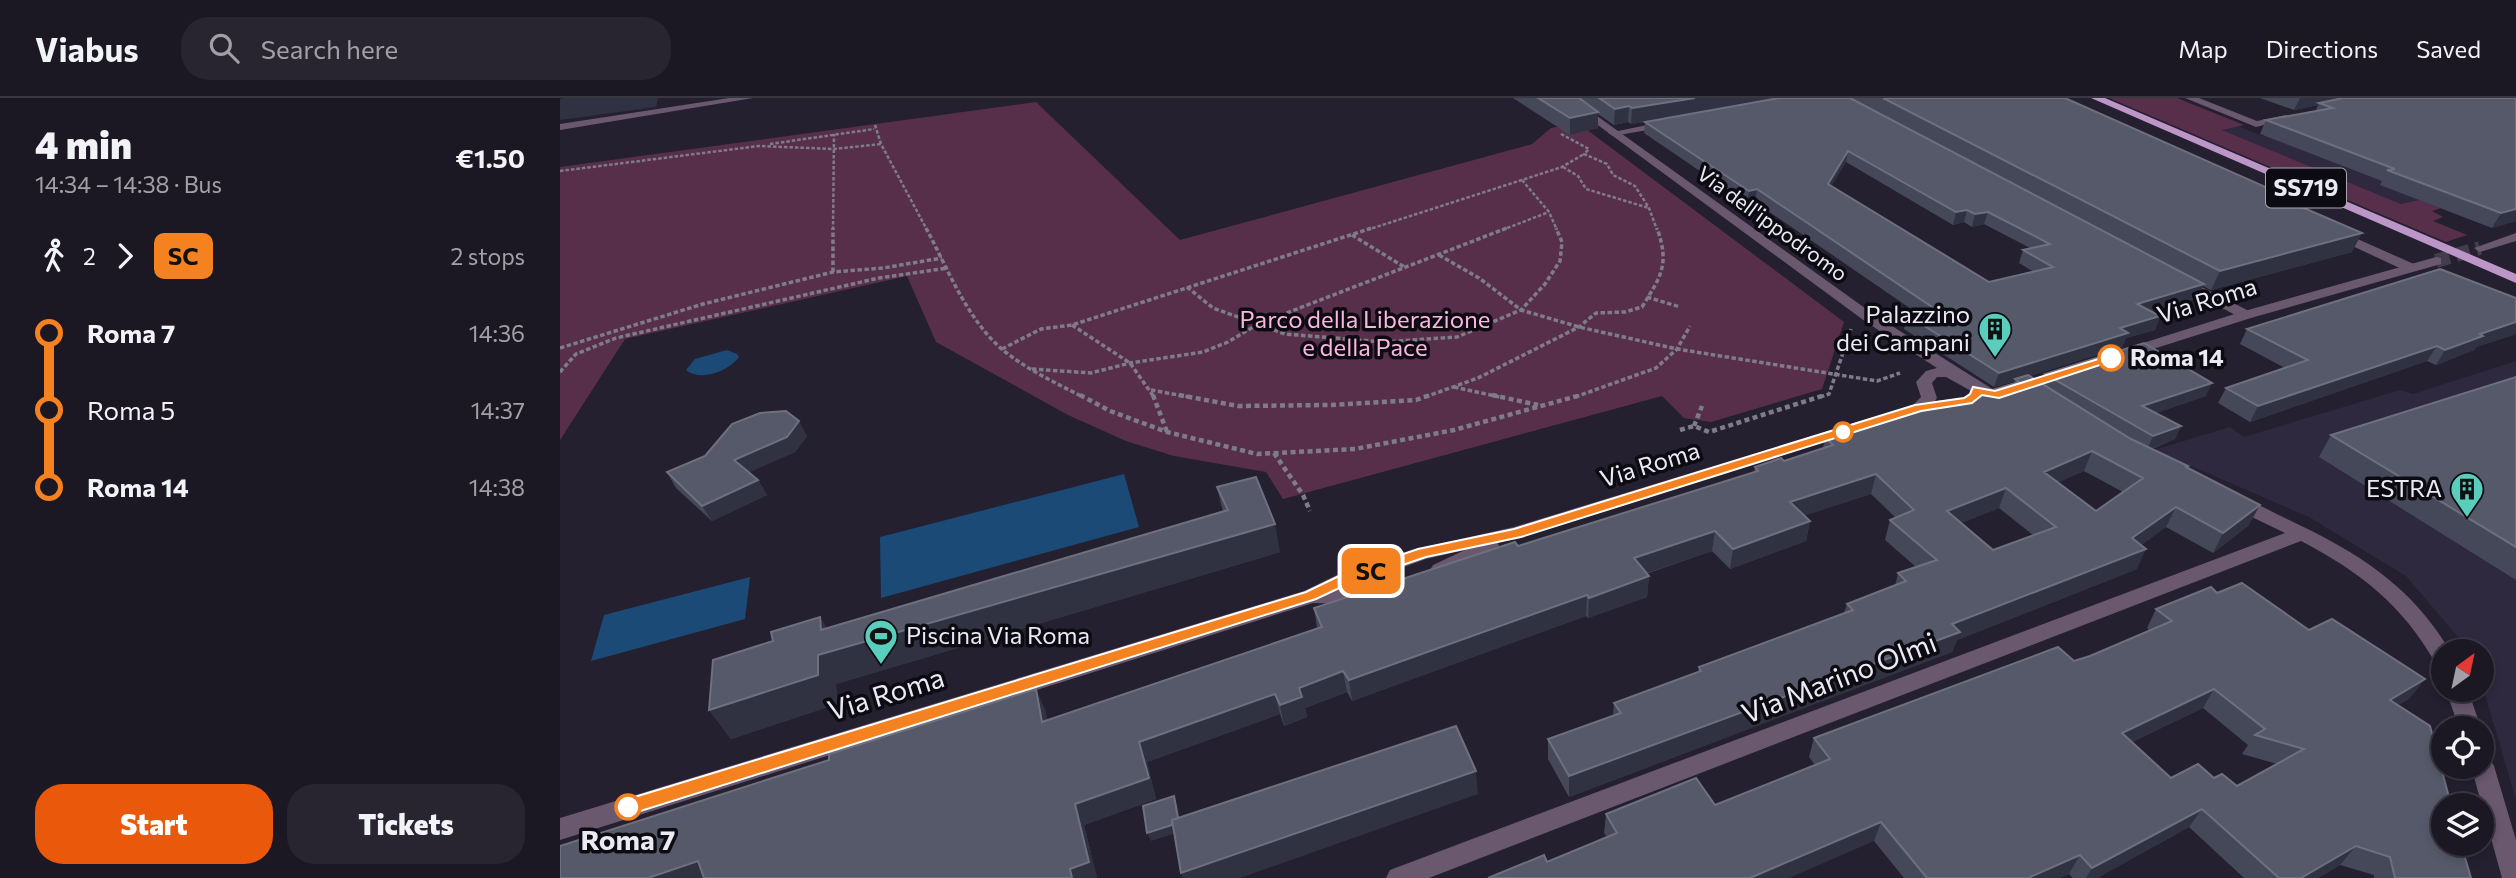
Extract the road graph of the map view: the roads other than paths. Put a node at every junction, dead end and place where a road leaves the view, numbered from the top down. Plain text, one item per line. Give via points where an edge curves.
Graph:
1 (748, 98) edge
2 (1566, 98) edge
3 (2096, 98) edge
4 (2190, 98) edge
5 (2297, 116) edge
6 (1677, 122) edge
7 (560, 127) edge
8 (1614, 133) junction
9 (2318, 226) edge
10 (2516, 237) edge
11 (2516, 251) edge
12 (2411, 268) junction
13 (2435, 268) tunnel mouth
14 (2174, 277) edge
15 (2516, 279) edge
16 (2246, 315) junction
17 (2107, 359) edge
18 (1958, 375) junction
19 (1927, 391) junction
20 (1999, 393) edge
21 (1975, 394) junction
22 (1955, 402) junction
23 (1919, 408) junction
24 (2215, 492) edge
25 (1516, 533) junction
26 (2301, 534) junction
27 (1424, 575) edge
28 (1388, 586) edge
29 (1311, 596) junction
30 (2431, 639) edge
31 (2486, 779) edge
32 (560, 829) edge
33 (1399, 878) edge
34 (2515, 878) edge

1 - 7 street
2 - 8 street, Via dell'ippodromo
3 - 15 highway, SS719
4 - 5 street via 2256,124
6 - 8 street
8 - 18 street, Via dell'ippodromo via 1871,319
9 - 12 street
10 - 11 street via 2480,248
12 - 13 street, Via Roma
12 - 16 street, Via Roma
14 - 16 street
16 - 17 street, Via Roma
18 - 19 street via 1929,376 1924,382
18 - 21 street via 1971,381
19 - 22 street
19 - 23 street via 1927,402
20 - 21 street, Via Roma
21 - 22 street, Via Roma
22 - 23 street, Via Roma
23 - 25 street, Via Roma
24 - 26 street
25 - 27 street, Via Roma
25 - 29 street, Via Roma via 1423,553
26 - 30 street via 2367,572 2410,607
26 - 33 street, Via Marino Olmi
28 - 29 street, Via Roma via 1351,597
29 - 32 street, Via Roma
31 - 34 street

